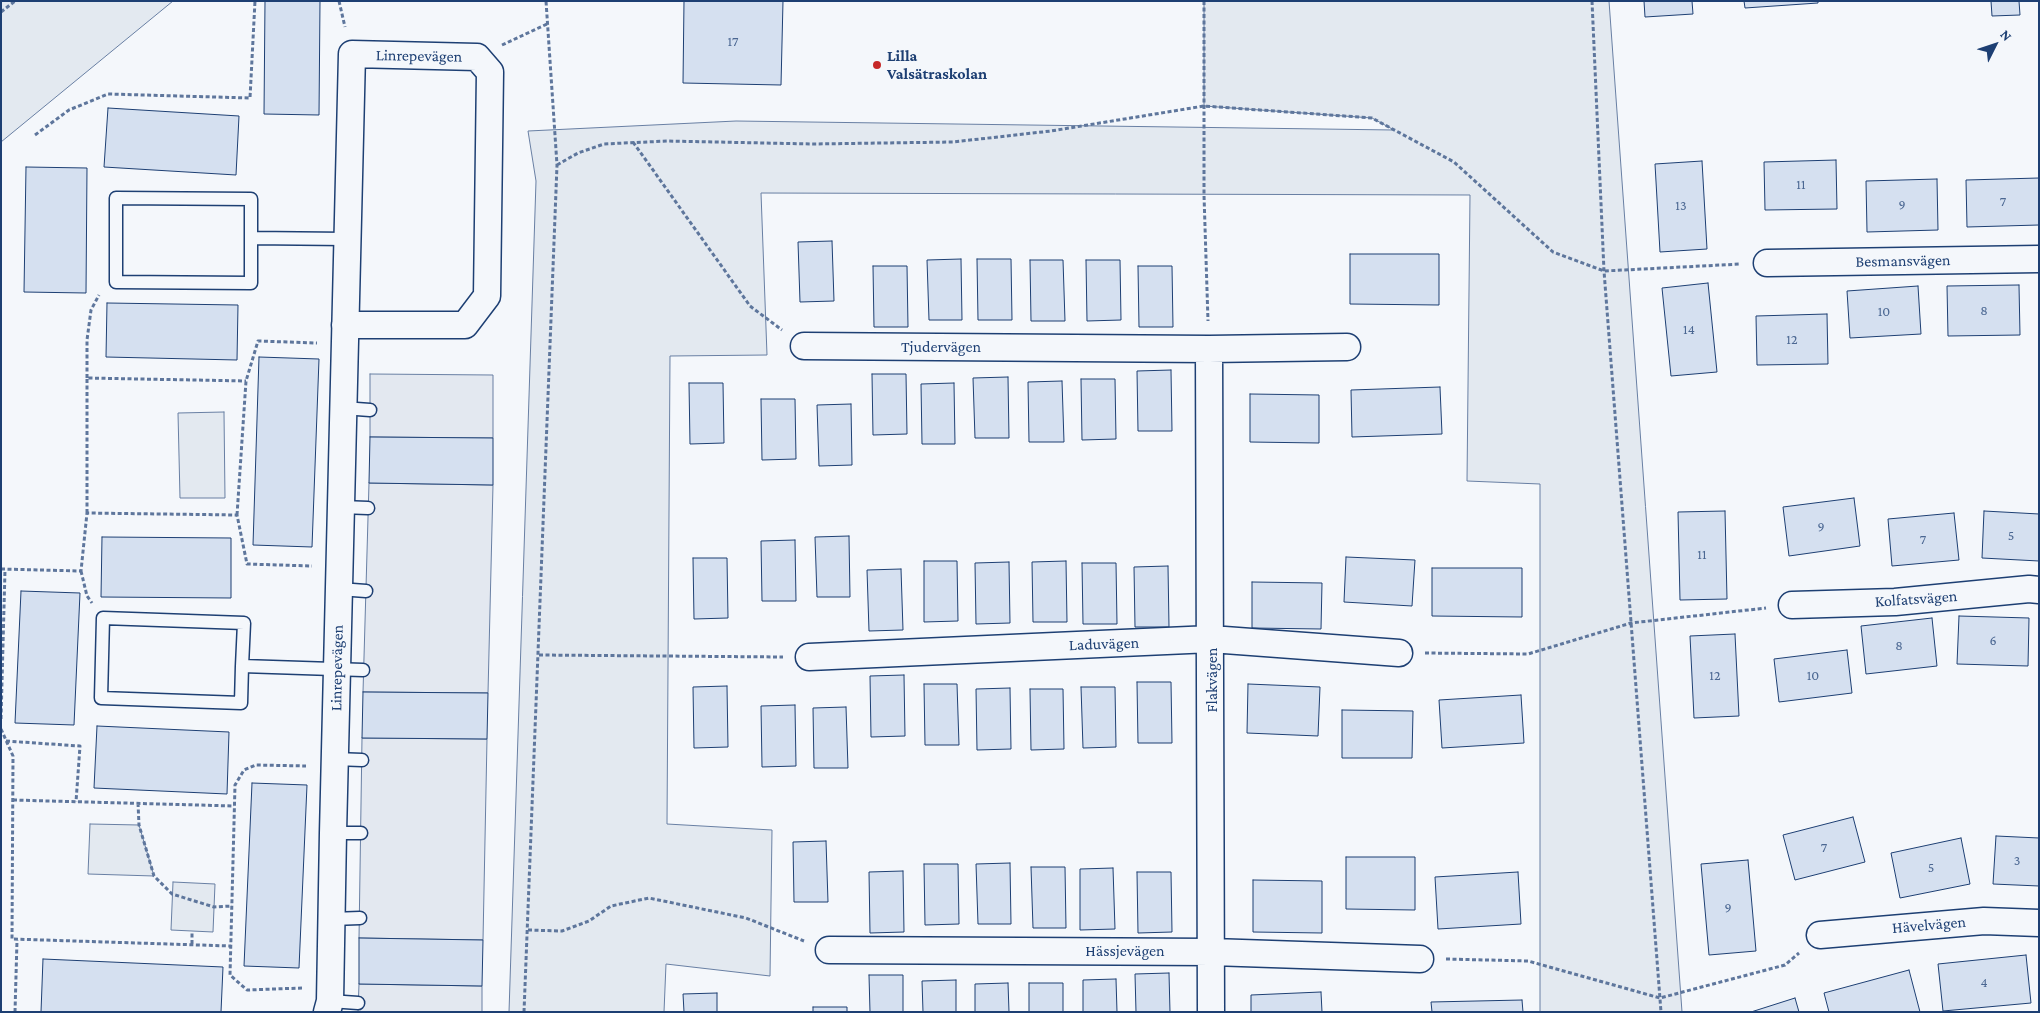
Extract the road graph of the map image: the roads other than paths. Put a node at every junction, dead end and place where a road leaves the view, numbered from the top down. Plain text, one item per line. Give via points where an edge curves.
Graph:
1 (251, 238) junction
2 (347, 239) junction
3 (2039, 259) edge
4 (1767, 263) road end
5 (345, 334) junction
6 (804, 346) road end
7 (1347, 348) dead end
8 (1209, 349) junction
9 (343, 408) junction
10 (370, 410) dead end
11 (341, 507) junction
12 (368, 508) dead end
13 (339, 578) junction
14 (2039, 590) edge
15 (366, 591) dead end
16 (1792, 605) road end
17 (1212, 639) junction
18 (1399, 653) road end
19 (809, 657) road end
20 (242, 666) junction
21 (337, 669) junction
22 (363, 670) dead end
23 (362, 760) dead end
24 (335, 763) junction
25 (333, 833) junction
26 (361, 833) dead end
27 (360, 918) dead end
28 (332, 919) junction
29 (2039, 923) edge
30 (1820, 935) road end
31 (829, 950) road end
32 (1212, 952) junction
33 (1420, 959) road end
34 (329, 1000) edge
35 (358, 1003) dead end
36 (1211, 1012) edge

1 - 1 lane via 251,199 116,198 116,282 251,283
1 - 2 lane
2 - 5 street, Linrepevägen
2 - 5 street, Linrepevägen via 352,54 477,57 490,72 487,296 465,325
3 - 4 street, Besmansvägen
5 - 9 street, Linrepevägen
6 - 8 street, Tjudervägen
7 - 8 street, Tjudervägen
8 - 17 street, Flakvägen
9 - 10 lane
9 - 11 street, Linrepevägen
11 - 12 lane
11 - 13 street, Linrepevägen
13 - 15 lane
13 - 21 street, Linrepevägen
14 - 16 street, Kolfatsvägen via 1895,602
17 - 18 street, Laduvägen
17 - 19 street, Laduvägen
17 - 32 street, Flakvägen
20 - 20 lane via 241,703 101,698 103,618 244,623
20 - 21 lane
21 - 22 lane
21 - 24 street, Linrepevägen
23 - 24 lane
24 - 25 street, Linrepevägen
25 - 26 lane
25 - 28 street, Linrepevägen
27 - 28 lane
28 - 34 street, Linrepevägen
29 - 30 street, Hävelvägen via 1984,921
31 - 32 street, Hässjevägen
32 - 33 street, Hässjevägen
32 - 36 street, Flakvägen
34 - 35 lane

